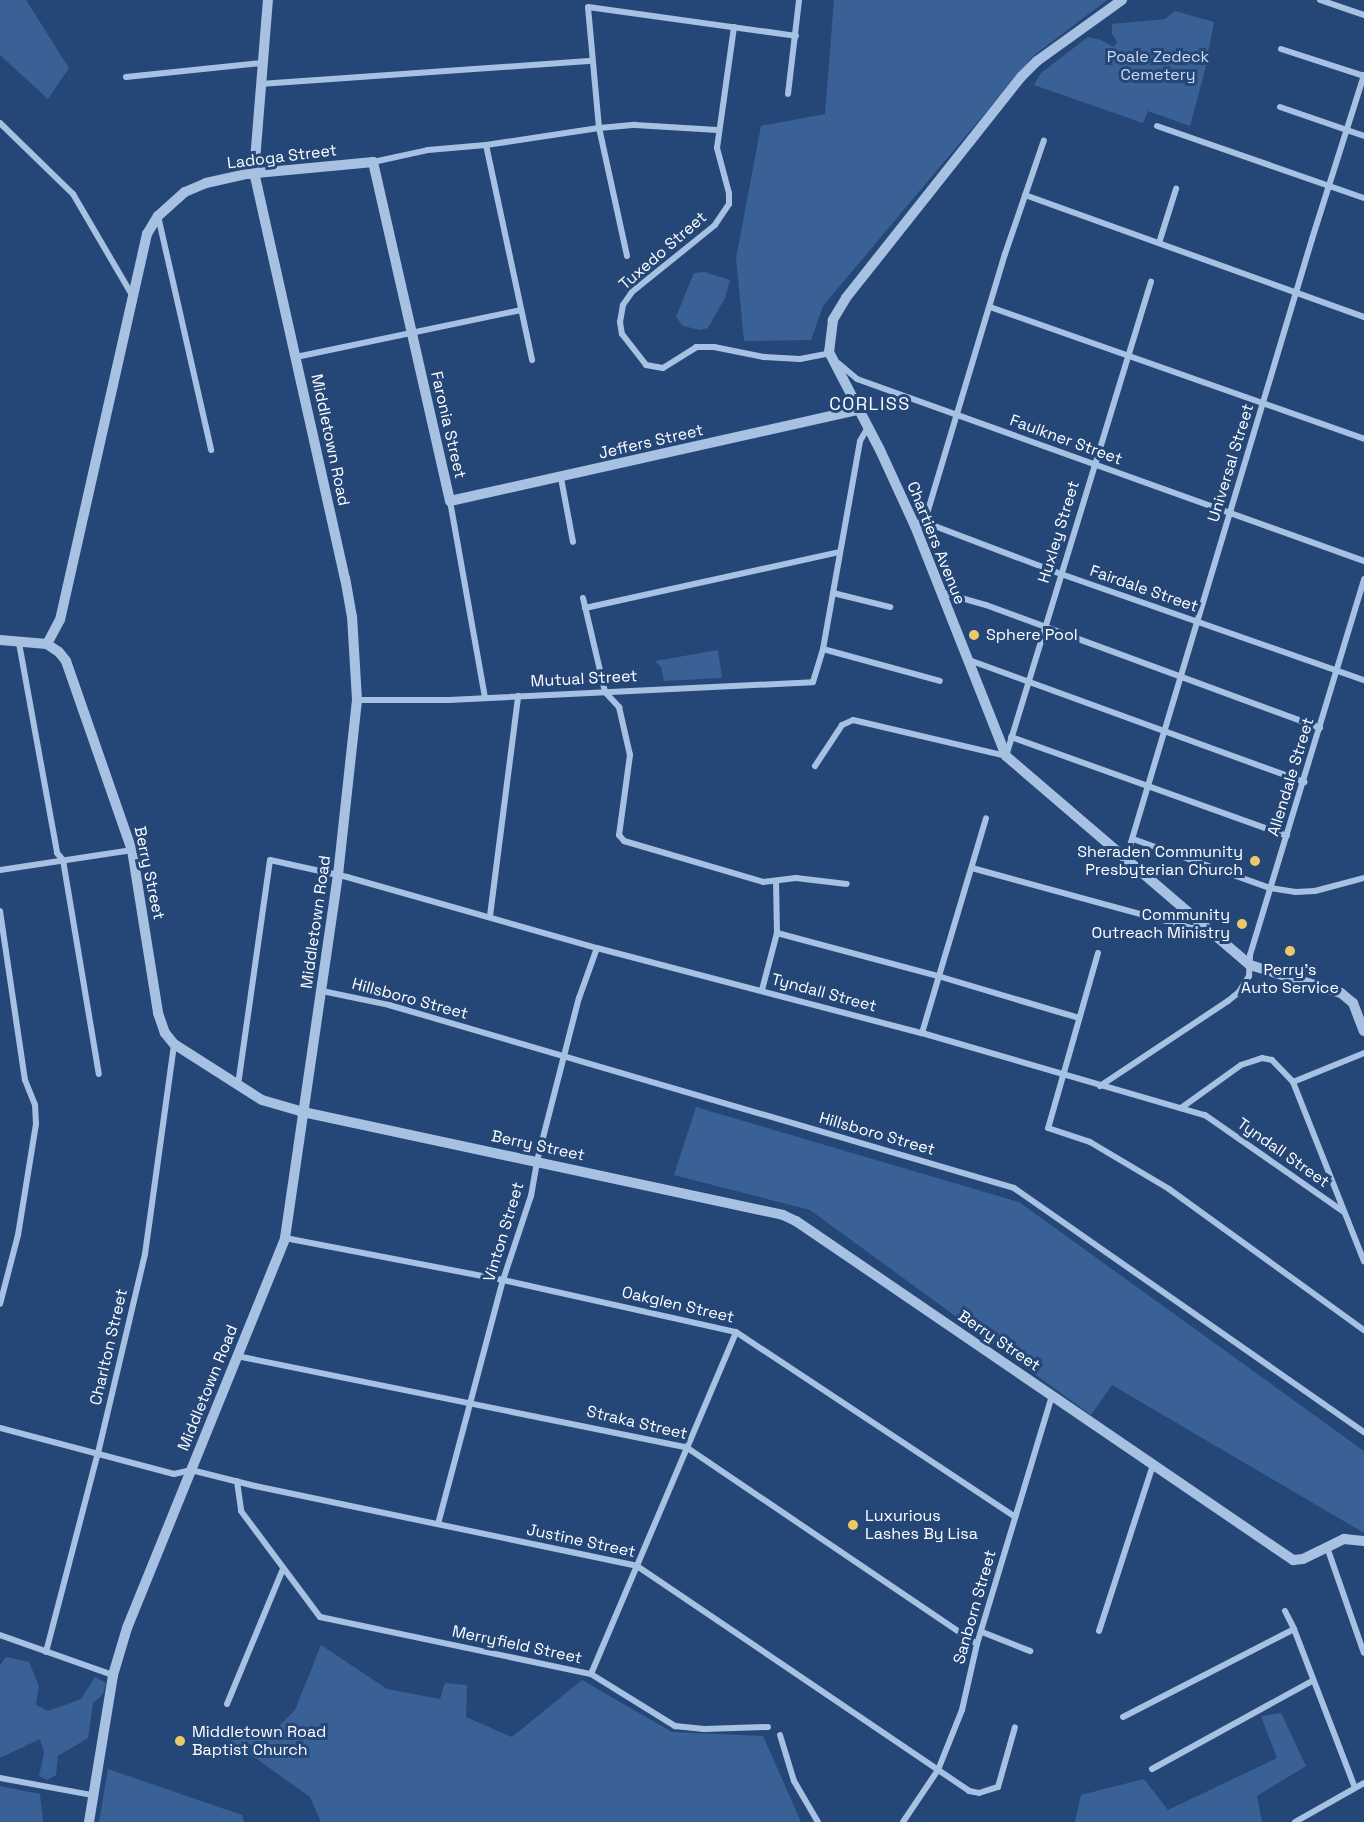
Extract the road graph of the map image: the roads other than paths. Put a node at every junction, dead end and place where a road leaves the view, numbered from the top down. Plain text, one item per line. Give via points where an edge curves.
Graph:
1 (268, 0) edge
2 (799, 0) edge
3 (1122, 0) edge
4 (1320, 0) edge
5 (1364, 15) edge
6 (734, 27) junction
7 (796, 36) junction
8 (1281, 49) dead end
9 (592, 61) junction
10 (262, 63) junction
11 (1364, 76) edge
12 (126, 77) dead end
13 (260, 84) junction
14 (788, 94) dead end
15 (1280, 107) dead end
16 (0, 123) edge
17 (1157, 126) dead end
18 (599, 128) junction
19 (718, 130) junction
20 (1346, 130) junction
21 (1364, 136) edge
22 (1044, 140) dead end
23 (486, 145) junction
24 (373, 162) junction
25 (254, 173) junction
26 (1330, 186) junction
27 (1176, 189) dead end
28 (1025, 195) junction
29 (1364, 198) edge
30 (158, 216) junction
31 (1159, 243) junction
32 (627, 256) dead end
33 (1151, 282) dead end
34 (1297, 291) junction
35 (132, 295) junction
36 (990, 307) junction
37 (521, 310) junction
38 (1364, 316) edge
39 (412, 332) junction
40 (829, 352) junction
41 (1128, 355) junction
42 (296, 357) junction
43 (532, 360) dead end
44 (1263, 404) junction
45 (858, 410) junction
46 (957, 415) junction
47 (868, 427) junction
48 (1364, 439) edge
49 (211, 450) dead end
50 (1094, 465) junction
51 (561, 478) junction
52 (450, 501) junction
53 (1229, 514) junction
54 (915, 526) junction
55 (573, 542) dead end
56 (839, 552) junction
57 (1364, 561) edge
58 (1061, 574) junction
59 (1364, 579) edge
60 (940, 592) junction
61 (832, 593) junction
62 (583, 598) dead end
63 (891, 607) dead end
64 (585, 608) junction
65 (1198, 622) junction
66 (1045, 627) junction
67 (0, 640) edge
68 (19, 643) junction
69 (47, 644) junction
70 (823, 649) junction
71 (967, 660) junction
72 (1336, 672) junction
73 (1181, 678) junction
74 (1364, 680) edge
75 (940, 681) dead end
76 (1028, 682) junction
77 (605, 692) junction
78 (518, 696) junction
79 (484, 697) junction
80 (357, 700) junction
81 (1320, 728) junction
82 (1166, 730) junction
83 (1011, 737) junction
84 (1006, 756) junction
85 (815, 766) dead end
86 (1304, 782) junction
87 (1148, 786) junction
88 (986, 818) dead end
89 (1287, 836) junction
90 (1133, 839) junction
91 (132, 850) junction
92 (1126, 859) junction
93 (63, 860) junction
94 (972, 868) junction
95 (0, 870) edge
96 (338, 875) junction
97 (1364, 878) edge
98 (776, 882) junction
99 (847, 884) dead end
100 (1270, 888) junction
101 (0, 911) edge
102 (490, 916) junction
103 (1202, 925) junction
104 (777, 933) junction
105 (597, 948) junction
106 (1098, 953) dead end
107 (1250, 965) junction
108 (938, 976) junction
109 (762, 990) junction
110 (322, 991) junction
111 (1079, 1018) junction
112 (1364, 1031) edge
113 (922, 1033) junction
114 (174, 1044) junction
115 (1364, 1053) edge
116 (564, 1057) junction
117 (99, 1074) dead end
118 (1063, 1075) junction
119 (1293, 1082) junction
120 (238, 1085) junction
121 (1100, 1086) junction
122 (1181, 1108) junction
123 (303, 1112) junction
124 (537, 1161) junction
125 (1344, 1212) junction
126 (285, 1238) junction
127 (1364, 1261) edge
128 (503, 1280) junction
129 (0, 1304) edge
130 (1364, 1330) edge
131 (736, 1332) junction
132 (237, 1356) junction
133 (1052, 1396) junction
134 (469, 1403) junction
135 (0, 1428) edge
136 (1364, 1432) edge
137 (686, 1447) junction
138 (98, 1453) junction
139 (1153, 1465) junction
140 (191, 1470) junction
141 (237, 1481) junction
142 (1015, 1517) junction
143 (438, 1524) junction
144 (1364, 1542) edge
145 (1327, 1547) junction
146 (637, 1566) junction
147 (284, 1569) junction
148 (1285, 1611) dead end
149 (1294, 1629) junction
150 (1099, 1631) dead end
151 (982, 1632) junction
152 (0, 1635) edge
153 (978, 1644) junction
154 (1029, 1651) dead end
155 (46, 1652) junction
156 (1364, 1653) edge
157 (591, 1674) junction
158 (113, 1676) junction
159 (1312, 1681) junction
160 (227, 1704) dead end
161 (1123, 1717) dead end
162 (768, 1727) dead end
163 (1015, 1727) dead end
164 (780, 1735) dead end
165 (1152, 1769) dead end
166 (938, 1770) junction
167 (0, 1778) edge
168 (1364, 1783) edge
169 (1355, 1788) junction
170 (93, 1795) junction
171 (905, 1820) edge
172 (89, 1822) edge
173 (818, 1822) edge
174 (1295, 1822) edge

1 - 10 street, Middletown Road
2 - 7 street
3 - 40 street via 1037,61 1021,77 846,298 832,320
4 - 5 street
6 - 7 street
6 - 9 street via 588,7
6 - 19 street, Tuxedo Street
7 - 14 street
8 - 11 street
9 - 13 street
9 - 18 street
10 - 12 street
10 - 13 street, Middletown Road
11 - 20 street, Universal Street
13 - 25 street, Middletown Road
15 - 20 street
16 - 35 street via 73,194
17 - 26 street
18 - 19 street, Ladoga Street via 635,125
18 - 23 street, Ladoga Street
18 - 32 street
19 - 40 street, Tuxedo Street via 717,148 729,193 725,213 632,292 623,305 622,334 646,365 663,368 696,347 800,359
20 - 21 street
20 - 26 street, Universal Street
22 - 28 street
23 - 24 street, Ladoga Street via 428,150
23 - 37 street
24 - 25 street, Ladoga Street
24 - 39 street, Faronia Street
25 - 30 street, Ladoga Street via 184,192
25 - 42 street, Middletown Road
26 - 29 street
26 - 34 street, Universal Street
27 - 31 street
28 - 31 street
28 - 36 street
30 - 35 street, Ladoga Street via 147,234
30 - 49 street
31 - 34 street
33 - 41 street, Huxley Street
34 - 38 street
34 - 44 street, Universal Street
35 - 69 street, Ladoga Street via 60,620
36 - 41 street
36 - 46 street
37 - 39 street
37 - 43 street
39 - 42 street
39 - 52 street, Faronia Street
40 - 45 street, Chartiers Avenue
40 - 46 street, Faulkner Street via 857,379
41 - 44 street
41 - 50 street, Huxley Street
42 - 80 street, Middletown Road via 352,617
44 - 48 street
44 - 53 street, Universal Street
45 - 47 street, Chartiers Avenue
45 - 51 street, Jeffers Street
46 - 50 street, Faulkner Street
46 - 54 street via 926,517
47 - 54 street, Chartiers Avenue
47 - 56 street via 860,441
50 - 53 street, Faulkner Street
50 - 58 street, Huxley Street
51 - 52 street, Jeffers Street
51 - 55 street
52 - 79 street, Faronia Street
53 - 57 street, Faulkner Street
53 - 65 street, Universal Street
54 - 58 street, Fairdale Street via 932,525
54 - 60 street, Chartiers Avenue
56 - 61 street
56 - 64 street
58 - 65 street, Fairdale Street
58 - 66 street, Huxley Street
59 - 72 street, Allendale Street
60 - 66 street
60 - 71 street, Chartiers Avenue
61 - 63 street
61 - 70 street
62 - 64 street
64 - 77 street
65 - 72 street, Fairdale Street
65 - 73 street, Universal Street
66 - 73 street
66 - 76 street, Huxley Street
67 - 68 street
68 - 69 street
68 - 93 street via 57,853
69 - 91 street, Berry Street via 66,661
70 - 75 street
70 - 77 street, Mutual Street via 813,682
71 - 76 street
71 - 84 street, Chartiers Avenue
72 - 74 street, Fairdale Street
72 - 81 street, Allendale Street
73 - 81 street
73 - 82 street, Universal Street
76 - 82 street
76 - 83 street, Huxley Street
77 - 78 street, Mutual Street
77 - 98 street via 619,707 630,755 619,835 624,841 763,882
78 - 79 street, Mutual Street
78 - 102 street
79 - 80 street, Mutual Street
80 - 96 street, Middletown Road
81 - 86 street, Allendale Street
82 - 86 street
82 - 87 street, Universal Street
83 - 84 street, Huxley Street
83 - 87 street
84 - 85 street via 853,720 842,725
84 - 92 street, Chartiers Avenue
86 - 89 street, Allendale Street
87 - 89 street
87 - 90 street, Universal Street
88 - 94 street
89 - 100 street, Allendale Street
90 - 92 street, Universal Street
90 - 100 street
91 - 93 street
91 - 114 street, Berry Street via 158,1013
92 - 103 street, Chartiers Avenue
93 - 95 street
93 - 117 street
94 - 103 street via 1192,928
94 - 108 street
96 - 102 street, Tyndall Street
96 - 110 street, Middletown Road
96 - 120 street, Tyndall Street via 270,860
97 - 100 street via 1315,891
98 - 99 street via 796,878
98 - 104 street
100 - 107 street, Allendale Street
101 - 129 street via 25,1080 35,1105 36,1124 18,1235
102 - 105 street, Tyndall Street
103 - 107 street, Chartiers Avenue
104 - 108 street
104 - 109 street
105 - 109 street, Tyndall Street
105 - 116 street, Vinton Street
106 - 111 street
107 - 112 street, Chartiers Avenue via 1341,993 1353,1003
107 - 121 street, Allendale Street via 1249,976 1239,992
108 - 111 street
108 - 113 street
109 - 113 street, Tyndall Street
110 - 116 street, Hillsboro Street via 389,1005
110 - 123 street, Middletown Road
111 - 118 street
113 - 118 street, Tyndall Street
114 - 120 street, Berry Street
114 - 138 street, Charlton Street via 145,1254
115 - 119 street
116 - 124 street, Vinton Street
116 - 136 street, Hillsboro Street via 1014,1188
118 - 121 street, Tyndall Street
118 - 130 street via 1048,1128 1090,1142 1160,1184
119 - 122 street via 1272,1060 1262,1058 1241,1065
119 - 125 street
120 - 123 street, Berry Street via 262,1100
121 - 122 street, Tyndall Street
122 - 125 street, Tyndall Street via 1204,1115
123 - 124 street, Berry Street
123 - 126 street, Middletown Road
124 - 128 street, Vinton Street via 531,1196
124 - 133 street, Berry Street via 783,1215
125 - 127 street
126 - 128 street, Oakglen Street
126 - 132 street, Middletown Road
128 - 131 street, Oakglen Street
128 - 134 street, Vinton Street
131 - 137 street
131 - 142 street, Oakglen Street
132 - 134 street, Straka Street
132 - 140 street, Middletown Road
133 - 139 street, Berry Street
133 - 142 street, Sanborn Street
134 - 137 street, Straka Street
134 - 143 street, Vinton Street
135 - 138 street, Justine Street
137 - 146 street
137 - 153 street, Straka Street
138 - 140 street, Justine Street via 174,1474
138 - 155 street, Charlton Street
139 - 145 street, Berry Street via 1293,1560
139 - 150 street
140 - 141 street, Justine Street
140 - 158 street, Middletown Road via 127,1628
141 - 143 street, Justine Street
141 - 147 street via 241,1511
142 - 151 street, Sanborn Street
143 - 146 street, Justine Street
144 - 145 street via 1344,1539
145 - 156 street
146 - 157 street
146 - 166 street, Justine Street
147 - 157 street, Merryfield Street via 320,1617
147 - 160 street
148 - 149 street
149 - 159 street
149 - 161 street
151 - 153 street, Sanborn Street
151 - 154 street
152 - 155 street
153 - 166 street, Sanborn Street via 962,1710
155 - 158 street
157 - 162 street, Merryfield Street via 675,1726
158 - 170 street, Middletown Road
159 - 165 street
159 - 169 street
163 - 166 street, Justine Street via 998,1787 979,1793 969,1791
164 - 173 street via 794,1781
166 - 171 street, Sanborn Street
167 - 170 street
168 - 169 street
169 - 174 street
170 - 172 street, Middletown Road

